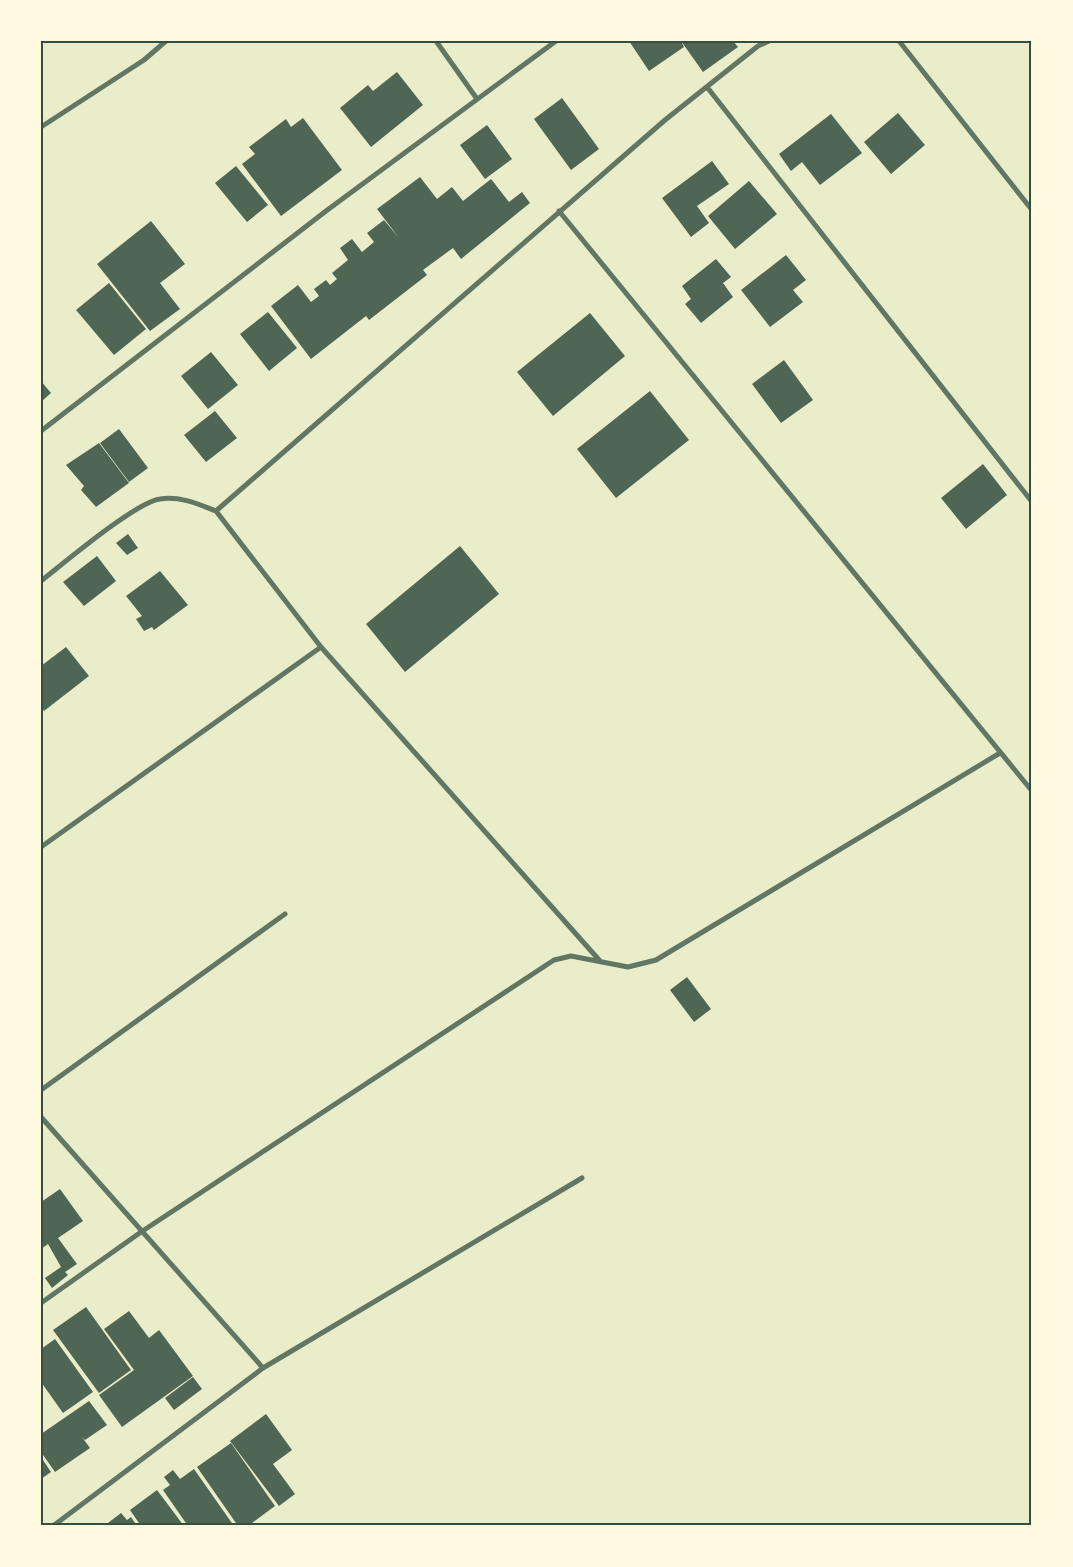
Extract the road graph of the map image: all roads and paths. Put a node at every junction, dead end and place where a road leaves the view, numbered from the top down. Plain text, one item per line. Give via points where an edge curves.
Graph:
1 (166, 41) edge
2 (436, 41) edge
3 (556, 41) edge
4 (754, 41) edge
5 (769, 41) edge
6 (899, 41) edge
7 (758, 46) junction
8 (707, 87) junction
9 (477, 99) junction
10 (41, 127) edge
11 (1032, 210) edge
12 (558, 211) junction
13 (41, 431) edge
14 (1032, 502) edge
15 (216, 511) junction
16 (41, 581) edge
17 (321, 647) junction
18 (1000, 753) junction
19 (1032, 791) edge
20 (41, 847) edge
21 (285, 914) dead end
22 (600, 962) junction
23 (41, 1090) edge
24 (41, 1117) edge
25 (582, 1178) dead end
26 (141, 1232) junction
27 (41, 1303) edge
28 (263, 1368) junction
29 (54, 1526) edge

1 - 10 street via 144,60
2 - 9 street
3 - 9 street
4 - 7 street
5 - 7 street
6 - 11 street
7 - 8 street
8 - 12 street
8 - 14 street
9 - 13 street via 326,210
12 - 15 street
12 - 18 street
15 - 16 street via 187,500 160,499 136,509
15 - 17 street
17 - 20 street
17 - 22 street
18 - 19 street
18 - 22 street via 656,960 628,967
21 - 23 street
22 - 26 street via 571,956 554,960
24 - 26 street
25 - 28 street
26 - 27 street
26 - 28 street
28 - 29 street

